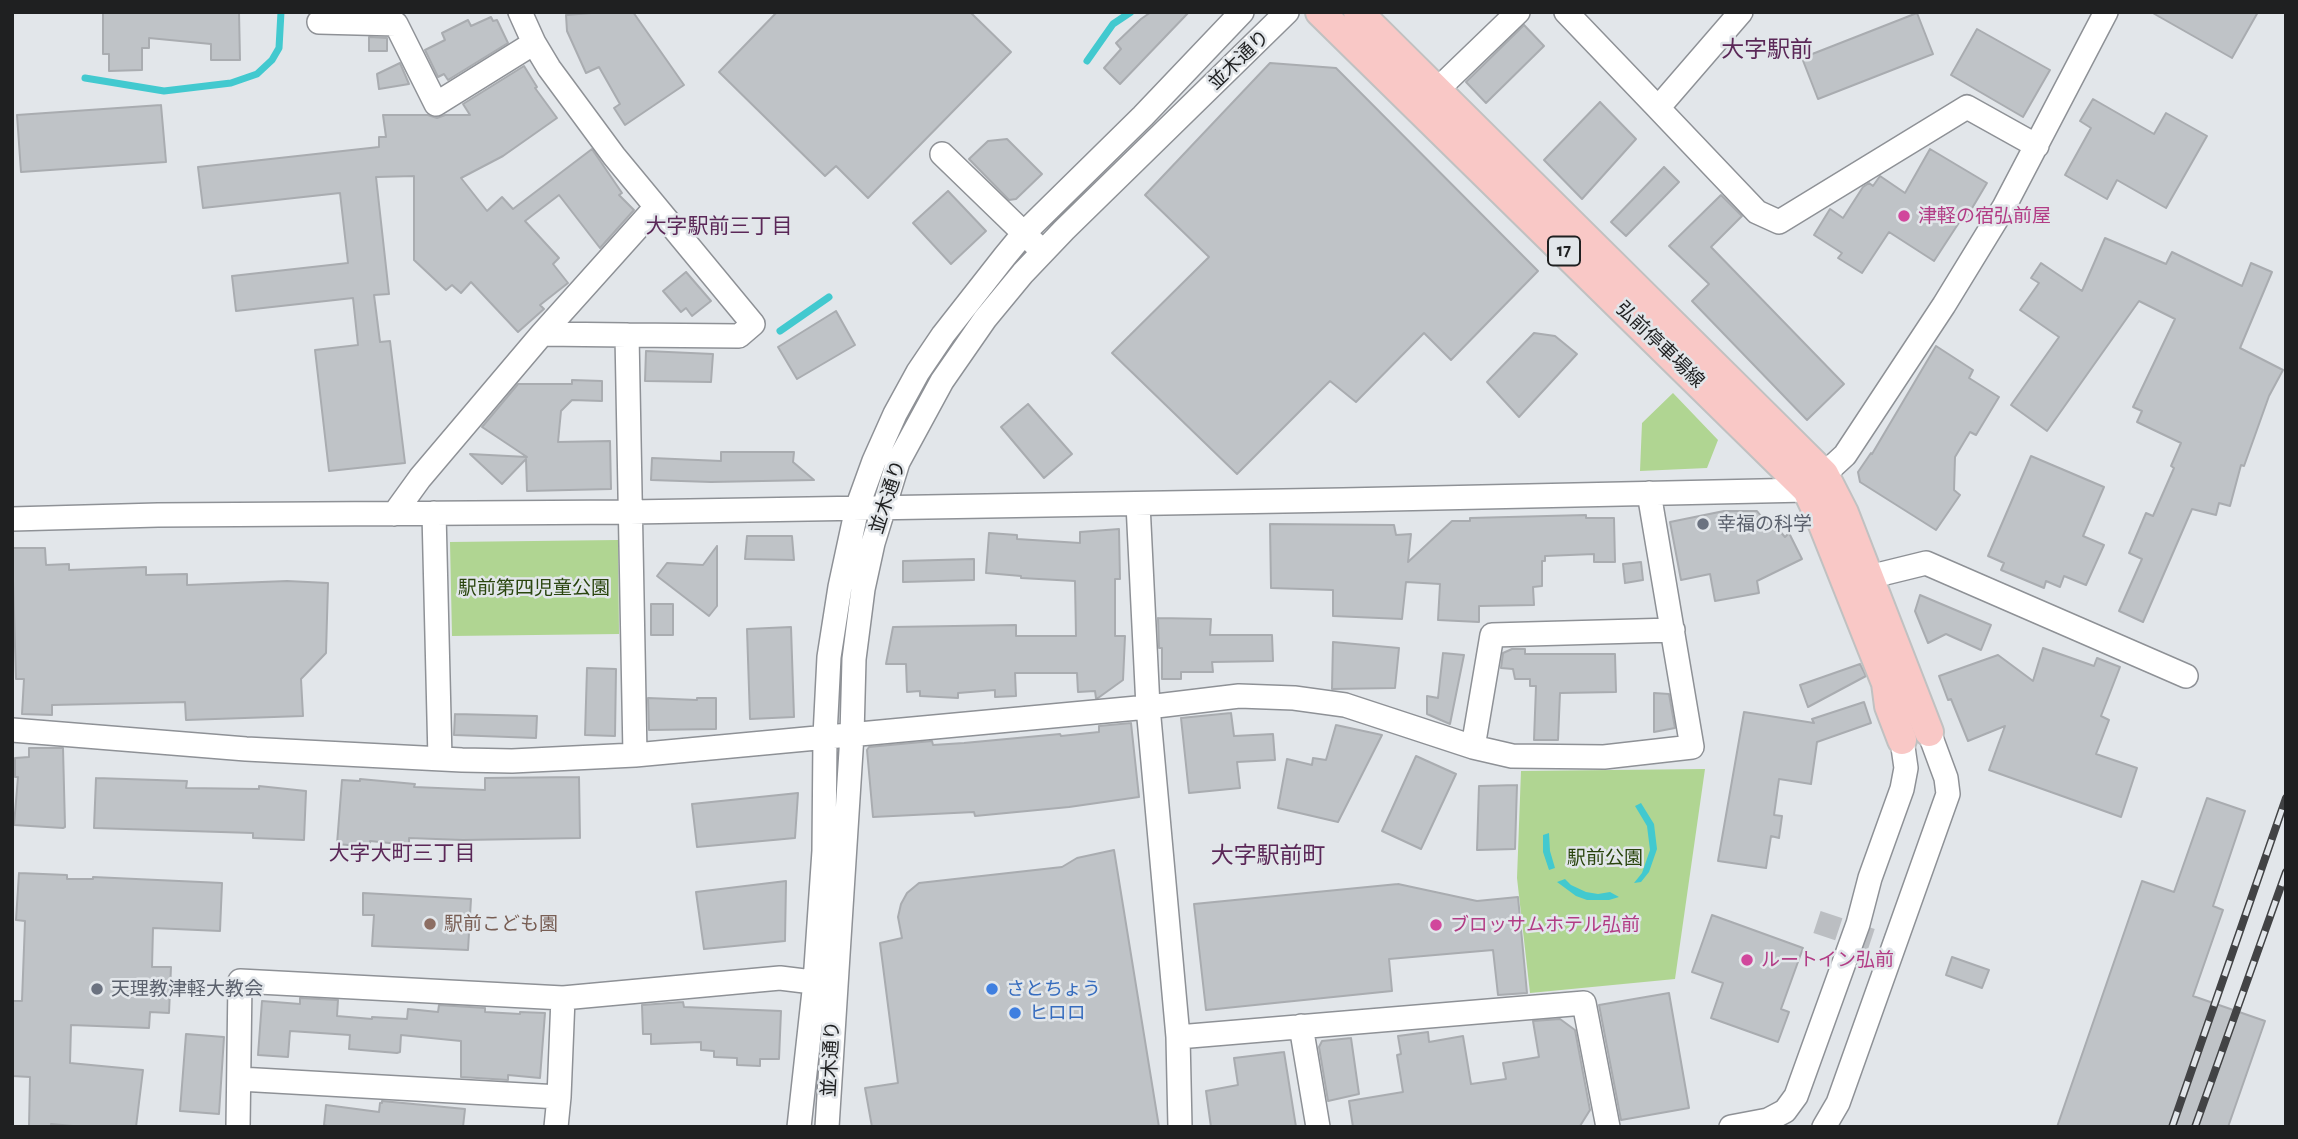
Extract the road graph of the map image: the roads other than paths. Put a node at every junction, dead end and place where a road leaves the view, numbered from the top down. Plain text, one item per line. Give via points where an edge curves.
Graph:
1 (520, 12) edge
2 (1242, 12) edge
3 (1287, 12) edge
4 (1320, 12) edge
5 (1358, 12) edge
6 (1518, 12) edge
7 (1566, 12) edge
8 (1741, 12) edge
9 (2106, 12) edge
10 (319, 22) dead end
11 (534, 43) junction
12 (1437, 90) junction
13 (1658, 108) junction
14 (2037, 146) junction
15 (942, 154) dead end
16 (656, 207) junction
17 (1024, 233) junction
18 (1043, 251) junction
19 (542, 334) junction
20 (627, 335) junction
21 (1815, 482) junction
22 (1648, 493) junction
23 (1139, 504) junction
24 (857, 508) junction
25 (883, 508) junction
26 (630, 512) junction
27 (434, 513) junction
28 (394, 514) junction
29 (12, 519) edge
30 (1869, 577) junction
31 (1673, 630) junction
32 (2186, 676) dead end
33 (1148, 707) junction
34 (12, 730) edge
35 (1929, 732) joint
36 (852, 735) junction
37 (825, 736) junction
38 (1902, 740) joint
39 (1473, 747) junction
40 (635, 755) junction
41 (440, 759) junction
42 (825, 983) junction
43 (563, 998) junction
44 (1301, 1026) junction
45 (1178, 1037) junction
46 (239, 1079) junction
47 (559, 1097) junction
48 (238, 1127) edge
49 (555, 1127) edge
50 (799, 1127) edge
51 (827, 1127) edge
52 (1180, 1127) edge
53 (1318, 1127) edge
54 (1608, 1127) edge
55 (1731, 1127) edge
56 (1824, 1127) edge

1 - 11 street
2 - 17 street, 並木通り
3 - 18 street, 並木通り
4 - 21 main road, 弘前停車場線 / 17
5 - 12 main road, 弘前停車場線 / 17
6 - 12 street
7 - 13 street
8 - 13 street
9 - 14 street
10 - 11 street via 396,24 436,104
11 - 16 street
12 - 21 main road, 弘前停車場線 / 17
13 - 14 street via 1757,212 1779,222 1967,107
14 - 21 street via 1944,305 1845,455
15 - 17 street
16 - 19 street
16 - 20 street via 753,324 739,336
17 - 18 street
17 - 24 street, 並木通り via 918,372
18 - 25 street, 並木通り via 985,319 942,381 898,461
19 - 20 street
19 - 28 street
20 - 26 street
21 - 22 street
21 - 30 main road, 弘前停車場線 / 17 via 1844,513
21 - 38 main road, 弘前停車場線 / 17 via 1822,522 1886,683
22 - 23 street
22 - 31 street
23 - 25 street
23 - 33 street
24 - 25 street
24 - 26 street
24 - 37 street, 並木通り via 829,657
25 - 36 street, 並木通り via 863,589 855,647
26 - 27 street
26 - 40 street
27 - 28 street
27 - 41 street
28 - 29 street
30 - 32 street via 1926,563
30 - 35 main road, 弘前停車場線 / 17
31 - 39 street via 1492,635
31 - 39 street via 1692,747 1604,757 1512,756
33 - 36 street
33 - 39 street via 1239,696 1294,698 1345,705
33 - 45 street
34 - 41 street
35 - 56 street via 1948,794 1838,1103
36 - 37 street
36 - 42 street, 並木通り
37 - 40 street
37 - 42 street, 並木通り
38 - 55 street via 1906,768 1902,789 1796,1096 1785,1111 1768,1120
40 - 41 street
42 - 43 street via 780,978
42 - 50 street, 並木通り
42 - 51 street, 並木通り
43 - 46 street via 240,981
43 - 47 street
44 - 45 street
44 - 53 street
44 - 54 street via 1584,1003
45 - 52 street
46 - 47 street
46 - 48 street
47 - 49 street

